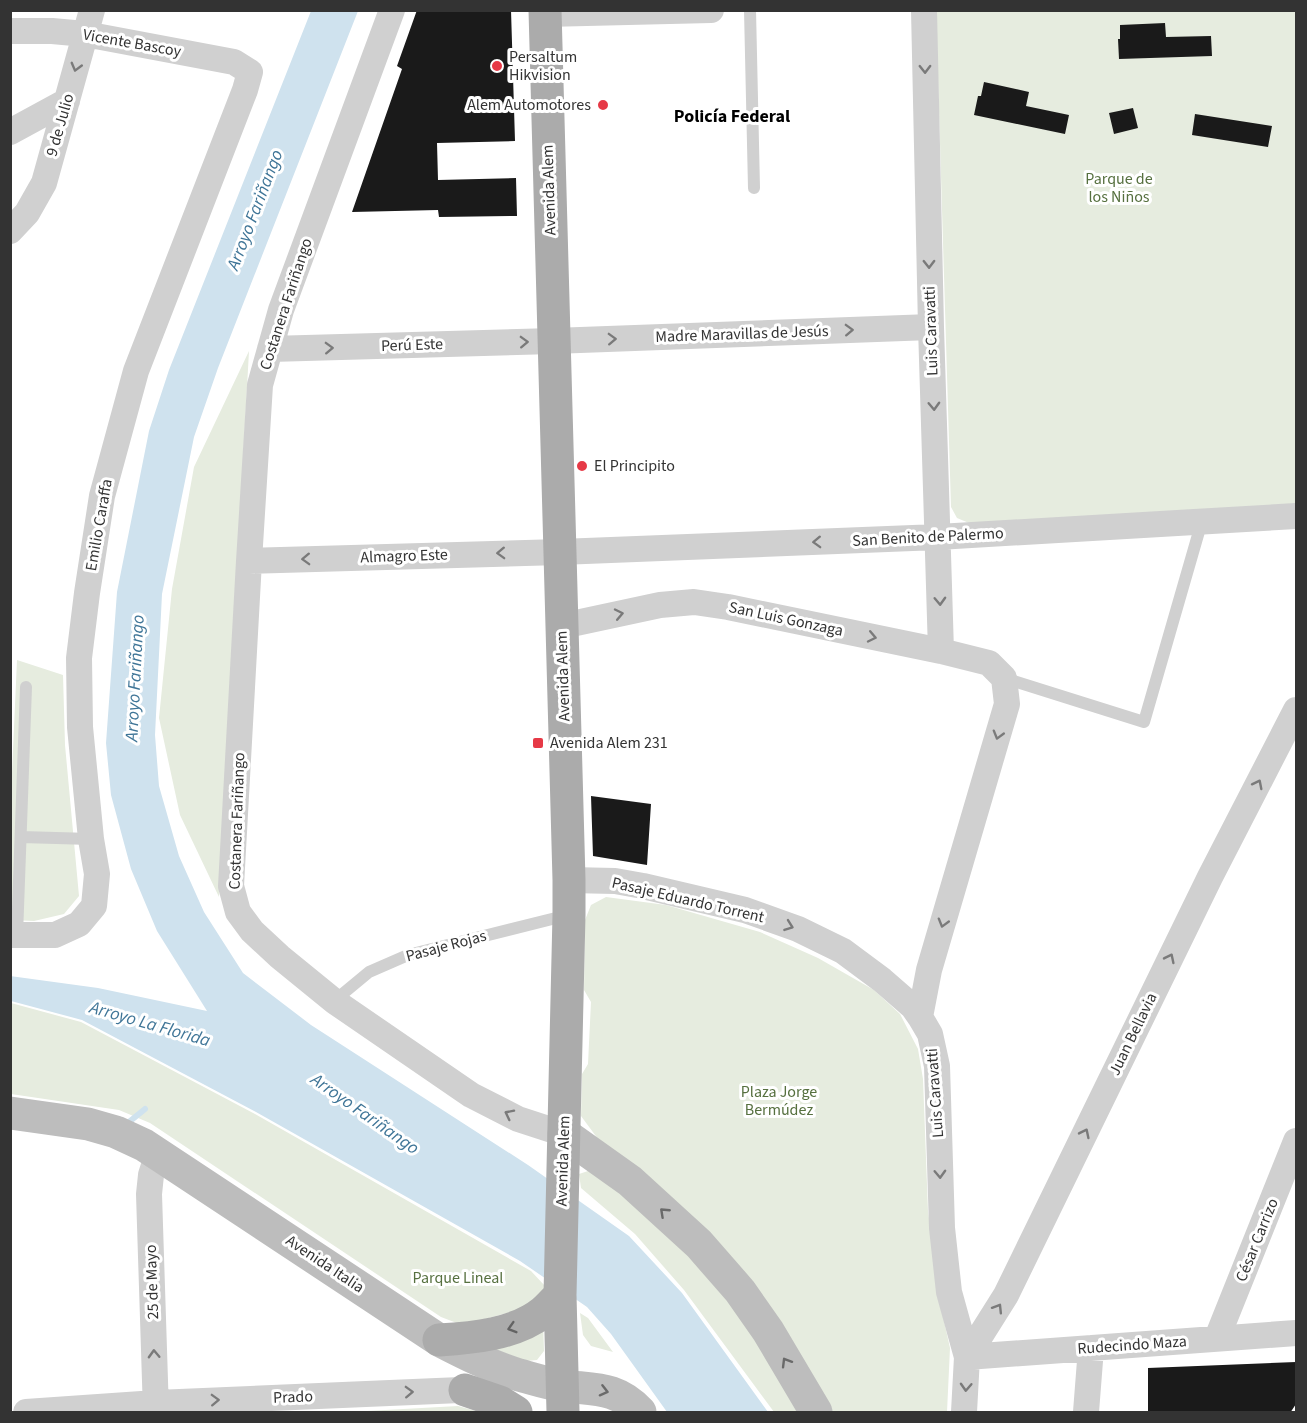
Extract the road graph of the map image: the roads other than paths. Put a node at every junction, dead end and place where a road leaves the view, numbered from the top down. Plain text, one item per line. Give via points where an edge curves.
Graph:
1 (392, 10) edge
2 (711, 10) edge
3 (750, 10) edge
4 (924, 10) edge
5 (545, 12) edge
6 (89, 22) edge
7 (10, 31) edge
8 (250, 72) joint
9 (67, 101) junction
10 (10, 132) edge
11 (754, 188) dead end
12 (10, 231) edge
13 (931, 327) junction
14 (554, 341) junction
15 (270, 349) junction
16 (1296, 516) edge
17 (1202, 521) junction
18 (938, 537) junction
19 (560, 552) junction
20 (249, 561) junction
21 (562, 626) junction
22 (941, 651) junction
23 (1004, 678) junction
24 (26, 687) dead end
25 (1296, 710) edge
26 (21, 837) junction
27 (91, 839) junction
28 (569, 880) junction
29 (569, 915) junction
30 (14, 935) edge
31 (334, 1001) junction
32 (920, 1017) junction
33 (10, 1113) edge
34 (564, 1134) junction
35 (1296, 1141) edge
36 (158, 1153) junction
37 (560, 1295) junction
38 (1296, 1333) edge
39 (1217, 1338) junction
40 (439, 1340) junction
41 (1091, 1348) junction
42 (967, 1358) junction
43 (465, 1390) junction
44 (562, 1399) edge
45 (156, 1408) edge
46 (26, 1413) edge
47 (516, 1413) edge
48 (640, 1413) edge
49 (816, 1413) edge
50 (964, 1413) edge
51 (1086, 1413) edge

1 - 15 street, Costanera Fariñango
2 - 5 street
3 - 11 lane
4 -> 13 street, Luis Caravatti
5 - 14 main road, Avenida Alem
6 - 7 street, Vicente Bascoy via 52,31
6 - 8 street, Vicente Bascoy via 234,62
6 -> 9 street, 9 de Julio
8 - 27 street, Emilio Caraffa via 136,371 102,496 80,658 80,727
9 - 10 street
9 - 12 street, 9 de Julio via 44,183 27,213
14 -> 13 street, Madre Maravillas de Jesús
13 -> 18 street, Luis Caravatti
15 -> 14 street, Perú Este
14 - 19 main road, Avenida Alem
15 - 20 street, Costanera Fariñango via 260,385
16 - 17 street, San Benito de Palermo
17 - 18 street, San Benito de Palermo
17 - 23 lane via 1144,722
18 -> 19 street, San Benito de Palermo
18 -> 22 street, Luis Caravatti
19 -> 20 street, Almagro Este
19 - 21 main road, Avenida Alem
20 - 31 street, Costanera Fariñango via 231,886 238,912 252,931
21 -> 22 street, San Luis Gonzaga via 660,605 694,602
21 - 28 main road, Avenida Alem
22 - 23 street, San Luis Gonzaga via 989,663
23 -> 32 street via 1007,704 929,970
24 - 26 lane
42 -> 25 street, Juan Bellavia via 1006,1295
26 - 27 lane
26 - 30 lane
27 - 30 street, Emilio Caraffa via 97,874 94,906 80,924 55,935
28 - 29 main road, Avenida Alem
28 -> 32 street, Pasaje Eduardo Torrent via 643,886 745,910 798,929 843,951 882,980
29 - 31 lane, Pasaje Rojas via 408,955 369,972
29 - 34 main road, Avenida Alem
34 -> 31 street, Costanera Fariñango via 518,1119 471,1095
32 -> 42 street, Luis Caravatti via 930,1034 937,1066 945,1260 949,1292
33 - 36 main road, Avenida Italia via 98,1127
34 - 37 main road, Avenida Alem
49 -> 34 main road, Costanera Fariñango via 768,1331 699,1244 630,1181
35 - 39 street, César Carrizo
36 - 40 main road, Avenida Italia
45 -> 36 street, 25 de Mayo via 149,1194
37 -> 40 main road via 543,1313 520,1326 476,1337
37 - 44 main road, Avenida Alem
38 - 39 street, Rudecindo Maza
39 - 41 street, Rudecindo Maza
40 - 44 main road, Avenida Italia via 485,1364 519,1375
41 - 42 street, Rudecindo Maza
41 - 51 street
42 -> 50 street, Luis Caravatti
43 - 44 street, Prado
45 -> 43 street, Prado
43 - 47 main road via 500,1402
44 -> 48 main road, Avenida Italia via 601,1389 620,1396
45 - 46 street, Prado

